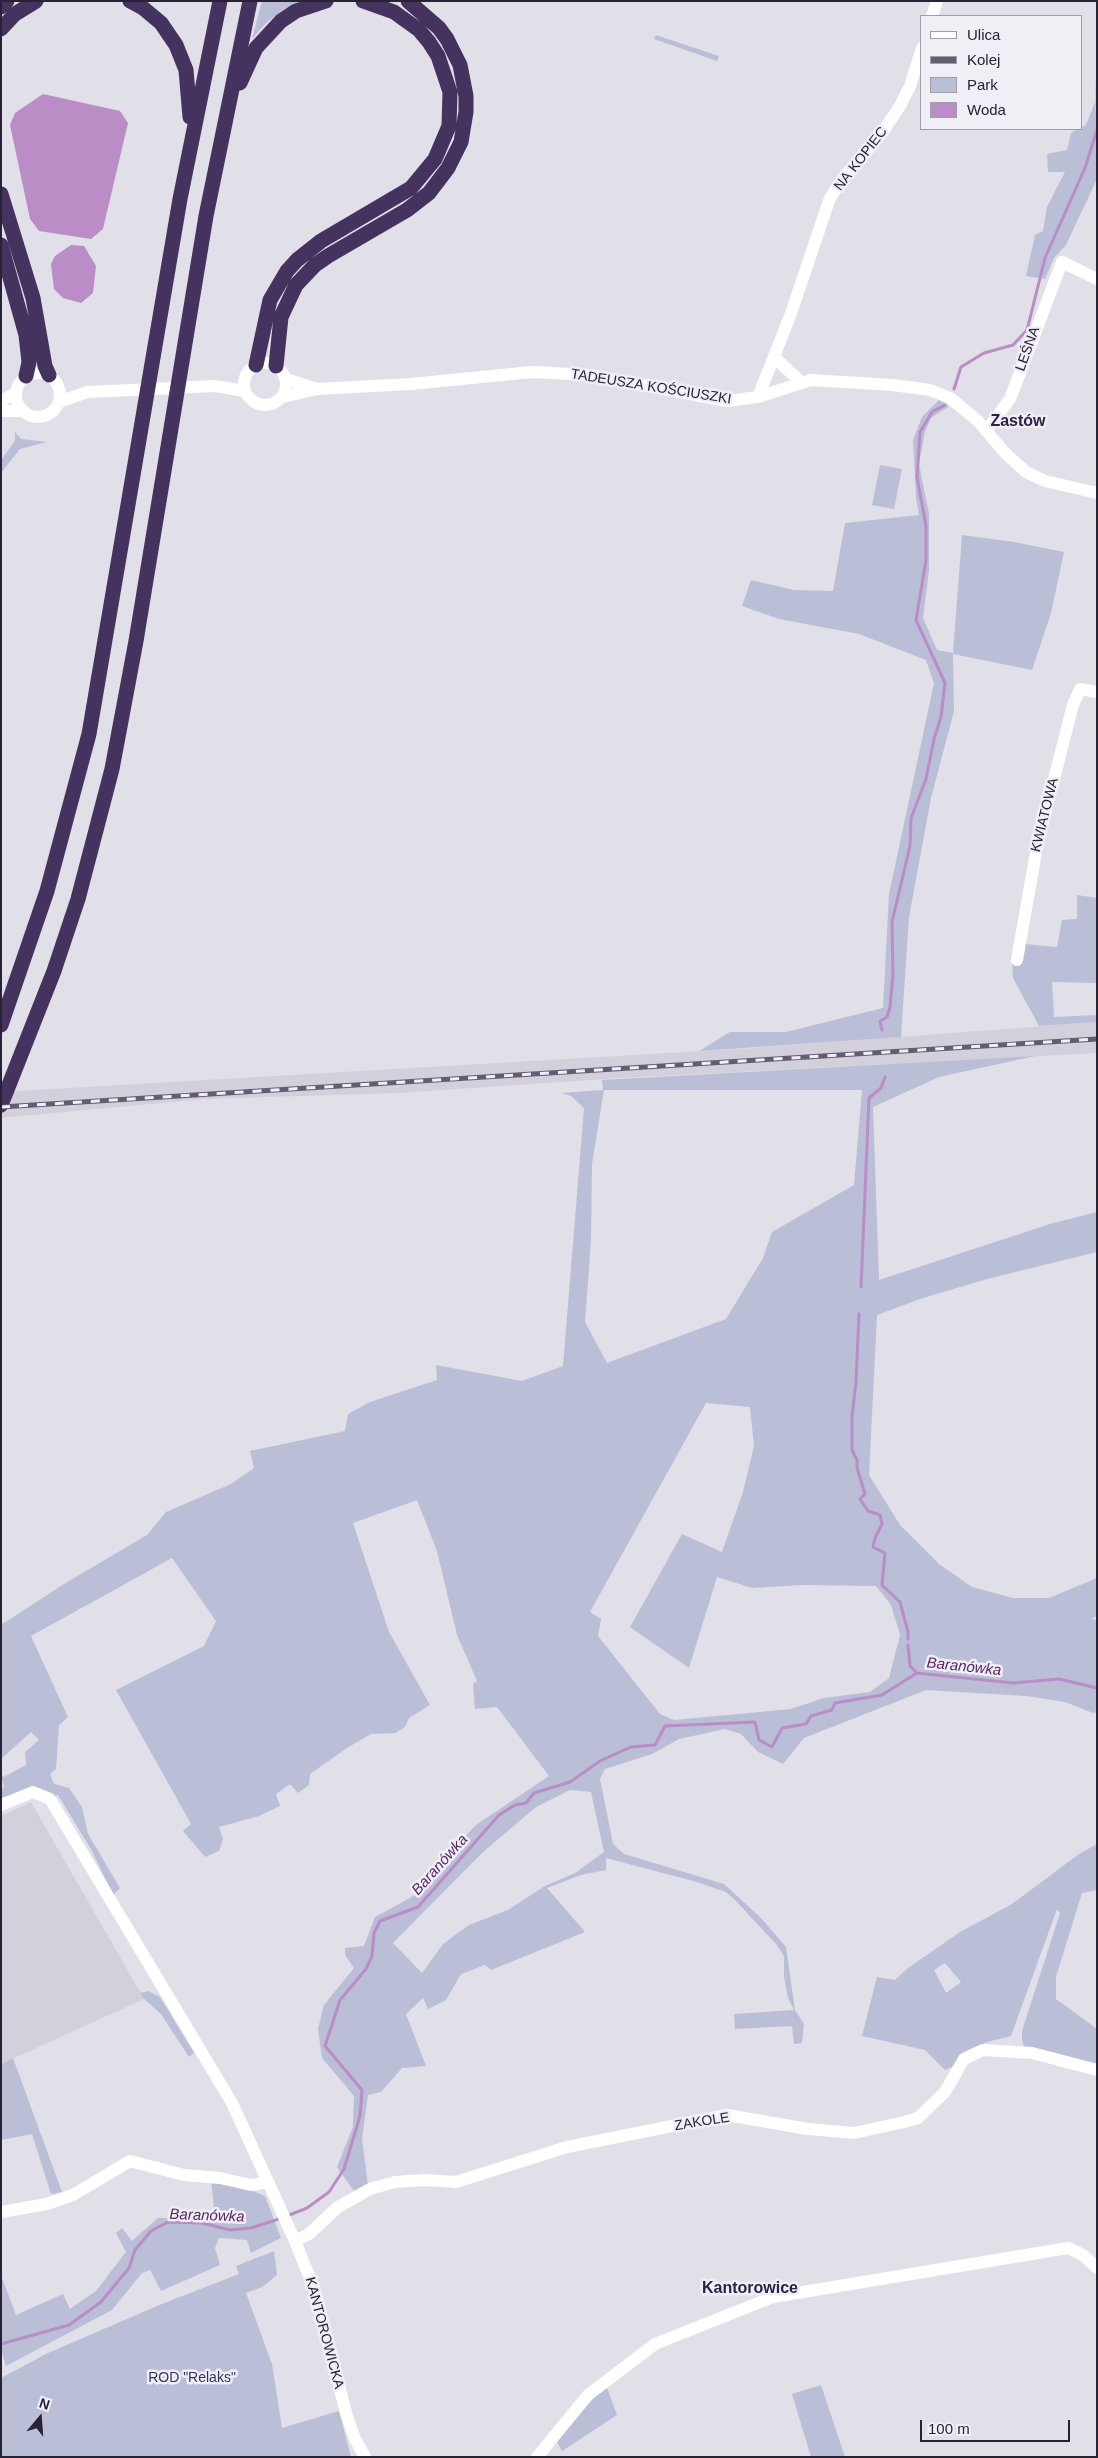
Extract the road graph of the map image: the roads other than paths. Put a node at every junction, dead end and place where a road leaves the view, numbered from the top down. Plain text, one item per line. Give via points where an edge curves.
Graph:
1 (7, 1) edge
2 (36, 1) edge
3 (130, 1) edge
4 (220, 1) edge
5 (250, 1) edge
6 (326, 1) edge
7 (363, 1) edge
8 (408, 1) edge
9 (937, 1) edge
10 (1, 6) edge
11 (932, 15) edge
12 (1, 29) edge
13 (920, 54) edge
14 (224, 124) junction
15 (190, 144) junction
16 (1, 194) edge
17 (1, 245) edge
18 (1097, 279) edge
19 (775, 358) junction
20 (256, 365) junction
21 (276, 366) junction
22 (26, 376) junction
23 (286, 379) junction
24 (54, 380) junction
25 (801, 382) junction
26 (245, 385) junction
27 (317, 389) junction
28 (87, 392) junction
29 (16, 393) junction
30 (758, 396) junction
31 (283, 397) junction
32 (1, 401) edge
33 (59, 402) junction
34 (1, 411) edge
35 (24, 411) junction
36 (986, 431) junction
37 (1097, 493) edge
38 (1097, 692) edge
39 (1017, 960) dead end
40 (1, 1025) edge
41 (1, 1104) edge
42 (1, 1805) edge
43 (1097, 2070) edge
44 (268, 2182) junction
45 (4, 2213) edge
46 (293, 2237) junction
47 (1097, 2268) edge
48 (365, 2457) edge
49 (538, 2457) edge

1 - 10 highway
2 - 12 highway via 15,14
3 - 15 highway via 161,24 182,59 188,85
4 - 15 highway
5 - 14 highway
6 - 14 highway via 296,11 266,35 249,59
7 - 20 highway via 409,21 429,42 438,56 450,92 449,126 435,159 411,188 321,241 287,271 270,300
8 - 21 highway via 439,28 460,65 466,96 461,142 448,168 429,193 407,210 328,256 300,280 281,316
9 - 11 street
13 - 19 street, NA KOPIEC via 900,106 830,198
14 - 41 highway via 112,769 78,898
15 - 40 highway via 89,734 47,891
16 - 24 highway via 33,298 45,366
17 - 22 highway via 26,335 29,362
18 - 36 street, LEŚNA via 1062,262 1010,399
19 - 25 street
19 - 30 street, NA KOPIEC
20 - 21 street
20 - 26 street via 249,371
21 - 23 street
22 - 24 street via 35,373
22 - 29 street
23 - 27 street, TADEUSZA KOŚCIUSZKI
23 - 31 street
24 - 28 street
24 - 33 street via 60,394
25 - 30 street, TADEUSZA KOŚCIUSZKI
25 - 36 street, TADEUSZA KOŚCIUSZKI via 823,379 930,390 959,404
26 - 28 street
26 - 31 street via 252,401 262,406 274,404
27 - 30 street, TADEUSZA KOŚCIUSZKI via 562,372 624,380 710,399 740,401
27 - 31 street, TADEUSZA KOŚCIUSZKI
28 - 33 street
29 - 32 street
29 - 35 street
33 - 35 street via 52,412 41,416
34 - 35 street
36 - 37 street, TADEUSZA KOŚCIUSZKI via 1026,472 1053,483
38 - 39 street, KWIATOWA via 1080,689 1073,705 1038,841
42 - 44 street, KANTOROWICKA via 33,1792 50,1799 232,2104
43 - 46 street, ZAKOLE via 1032,2053 984,2050 964,2059 945,2092 918,2118 900,2123 854,2133 727,2115 567,2148 456,2182 395,2182 370,2189 338,2207 309,2234
44 - 45 street via 250,2185 184,2175 130,2161 73,2195
44 - 46 street, KANTOROWICKA
46 - 48 street, KANTOROWICKA via 315,2291 346,2414
47 - 49 street via 1083,2255 1068,2248 772,2297 654,2344 588,2395

